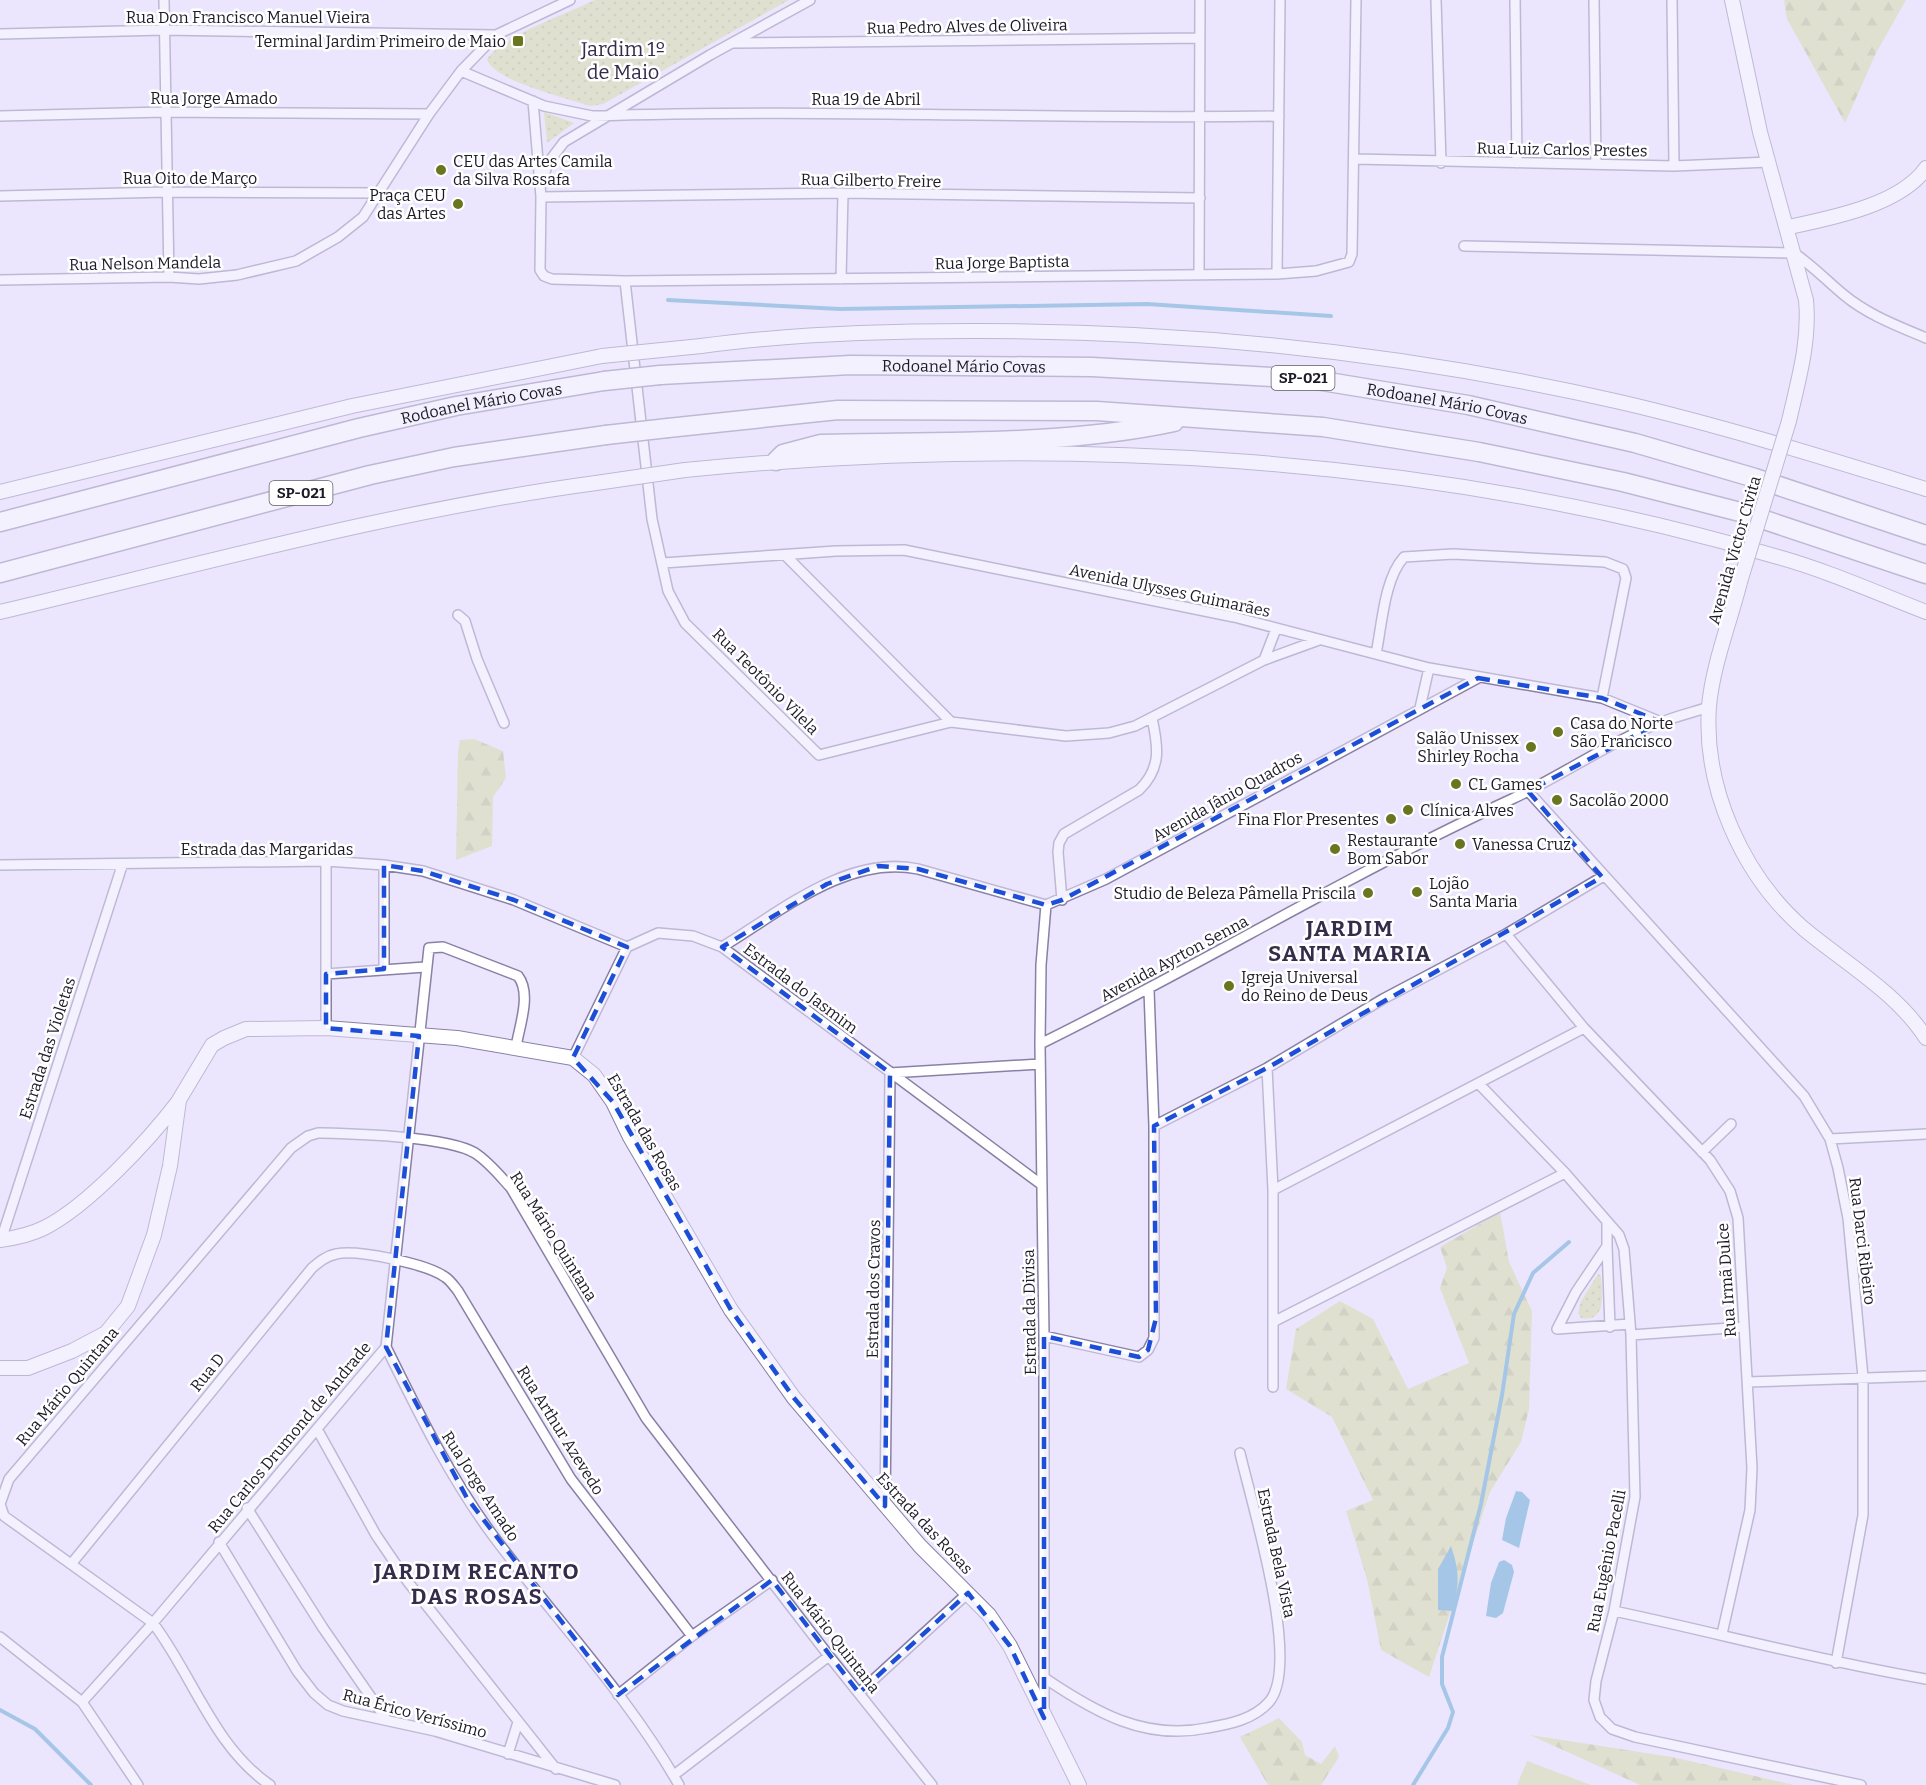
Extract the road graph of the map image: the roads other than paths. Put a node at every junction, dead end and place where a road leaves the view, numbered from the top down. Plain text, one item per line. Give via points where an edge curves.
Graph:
1 (164, 0) edge
2 (570, 0) edge
3 (810, 0) edge
4 (1200, 0) edge
5 (1280, 0) edge
6 (1356, 0) edge
7 (1437, 0) edge
8 (1515, 0) edge
9 (1594, 0) edge
10 (1672, 0) edge
11 (1732, 0) edge
12 (164, 30) junction
13 (0, 34) edge
14 (496, 35) junction
15 (1200, 38) junction
16 (734, 44) junction
17 (461, 71) junction
18 (533, 101) junction
19 (164, 112) junction
20 (429, 114) junction
21 (0, 116) edge
22 (610, 116) junction
23 (1279, 116) junction
24 (1201, 117) junction
25 (1355, 159) junction
26 (1769, 162) junction
27 (1441, 163) junction
28 (1517, 163) junction
29 (1596, 163) junction
30 (1674, 166) junction
31 (1926, 168) edge
32 (541, 186) junction
33 (166, 192) junction
34 (379, 193) junction
35 (843, 193) junction
36 (0, 196) edge
37 (541, 197) junction
38 (1200, 198) junction
39 (1789, 227) junction
40 (1464, 246) dead end
41 (1794, 253) junction
42 (1199, 274) junction
43 (1276, 274) junction
44 (169, 277) junction
45 (842, 279) junction
46 (0, 280) edge
47 (625, 281) junction
48 (1926, 338) edge
49 (1198, 417) junction
50 (776, 461) junction
51 (1926, 489) edge
52 (0, 492) edge
53 (0, 522) edge
54 (1926, 535) edge
55 (785, 555) junction
56 (663, 564) junction
57 (0, 573) edge
58 (1926, 574) edge
59 (0, 612) edge
60 (1926, 612) edge
61 (458, 615) dead end
62 (1276, 629) junction
63 (1319, 640) junction
64 (1376, 654) junction
65 (1264, 660) junction
66 (1429, 668) junction
67 (1478, 678) junction
68 (1602, 698) junction
69 (1709, 707) junction
70 (1420, 708) junction
71 (1152, 717) junction
72 (951, 722) junction
73 (1661, 722) junction
74 (504, 723) dead end
75 (1528, 791) junction
76 (326, 861) junction
77 (0, 865) edge
78 (122, 866) junction
79 (384, 866) junction
80 (1602, 876) junction
81 (1062, 900) junction
82 (1046, 905) junction
83 (1506, 934) junction
84 (627, 947) junction
85 (722, 947) junction
86 (425, 967) junction
87 (384, 969) junction
88 (326, 974) junction
89 (1149, 990) junction
90 (326, 1028) junction
91 (1584, 1028) junction
92 (419, 1036) junction
93 (1926, 1038) edge
94 (1040, 1044) junction
95 (516, 1047) junction
96 (573, 1058) junction
97 (1040, 1064) junction
98 (1267, 1068) junction
99 (890, 1073) junction
100 (1480, 1084) junction
101 (179, 1100) junction
102 (1731, 1124) dead end
103 (1154, 1126) junction
104 (1926, 1134) edge
105 (406, 1139) junction
106 (1830, 1139) junction
107 (1702, 1152) junction
108 (1565, 1173) junction
109 (1042, 1185) junction
110 (1273, 1190) junction
111 (1607, 1221) junction
112 (1, 1240) edge
113 (1607, 1246) junction
114 (394, 1259) junction
115 (1275, 1321) junction
116 (1630, 1324) junction
117 (1610, 1327) junction
118 (1744, 1327) junction
119 (1631, 1335) junction
120 (1044, 1336) junction
121 (386, 1347) junction
122 (0, 1368) edge
123 (1926, 1376) edge
124 (1863, 1377) junction
125 (1748, 1382) junction
126 (1273, 1387) dead end
127 (317, 1429) junction
128 (1240, 1453) dead end
129 (885, 1506) junction
130 (247, 1508) junction
131 (219, 1542) junction
132 (72, 1563) junction
133 (772, 1580) junction
134 (968, 1593) junction
135 (1614, 1611) junction
136 (153, 1623) junction
137 (1722, 1634) junction
138 (692, 1636) junction
139 (0, 1637) edge
140 (829, 1656) junction
141 (1836, 1663) junction
142 (1046, 1679) junction
143 (1926, 1679) edge
144 (859, 1693) junction
145 (618, 1695) junction
146 (82, 1702) junction
147 (1044, 1718) junction
148 (386, 1719) junction
149 (518, 1722) junction
150 (508, 1754) junction
151 (556, 1769) junction
152 (674, 1775) junction
153 (138, 1785) edge
154 (270, 1785) edge
155 (615, 1785) edge
156 (679, 1785) edge
157 (932, 1785) edge
158 (1079, 1785) edge
159 (1861, 1785) edge

1 - 12 street
2 - 14 street, Rua Nelson Mandela
3 - 16 street
4 - 15 street
5 - 23 street
6 - 25 street
7 - 27 street
8 - 28 street
9 - 29 street
10 - 30 street
11 - 26 main road, Avenida Victor Civita
12 - 13 street, Rua Don Francisco Manuel Vieira
12 - 14 street, Rua Don Francisco Manuel Vieira
12 - 19 street
14 - 17 street, Rua Nelson Mandela
15 - 16 street, Rua Pedro Alves de Oliveira
15 - 24 street
16 - 22 street
17 - 18 street, Rua 19 de Abril
17 - 20 street, Rua Nelson Mandela
18 - 22 street, Rua 19 de Abril via 568,113
18 - 32 street
19 - 20 street, Rua Jorge Amado
19 - 21 street, Rua Jorge Amado
19 - 33 street
20 - 34 street, Rua Nelson Mandela
22 - 24 street, Rua 19 de Abril
22 - 32 street via 564,142 548,163
23 - 24 street, Rua 19 de Abril
23 - 43 street
24 - 38 street
25 - 27 street, Rua Luiz Carlos Prestes
25 - 43 street, Rua Jorge Baptista via 1349,262 1316,271
26 - 30 street, Rua Luiz Carlos Prestes
26 - 39 main road, Avenida Victor Civita
27 - 28 street, Rua Luiz Carlos Prestes
28 - 29 street, Rua Luiz Carlos Prestes
29 - 30 street, Rua Luiz Carlos Prestes
31 - 39 main road via 1903,190 1881,200 1835,217
32 - 37 street
33 - 34 street, Rua Oito de Março
33 - 36 street, Rua Oito de Março
33 - 44 street
34 - 44 street, Rua Nelson Mandela via 363,217 296,261 237,275
35 - 37 street, Rua Gilberto Freire
35 - 38 street, Rua Gilberto Freire
35 - 45 street
37 - 47 street, Rua Jorge Baptista via 540,270 544,276
38 - 42 street
39 - 41 main road, Avenida Victor Civita
40 - 41 street
41 - 48 street via 1869,312
41 - 69 main road, Avenida Victor Civita, bridge via 1808,325 1789,421 1740,582
42 - 43 street, Rua Jorge Baptista
42 - 45 street, Rua Jorge Baptista
44 - 46 street, Rua Nelson Mandela
45 - 47 street, Rua Jorge Baptista
47 - 56 street, Rua Teotônio Vilela via 652,519
49 - 50 highway via 1130,432 821,444 783,454
49 - 57 highway, SP-021, bridge via 1098,411 838,410 606,435 454,457 370,475
49 - 58 highway, SP-021 via 1323,427 1398,438 1612,480 1744,513
50 - 59 main road, bridge via 525,493 413,515
50 - 60 main road via 955,453 1110,455 1258,464 1406,480 1491,492 1662,527 1778,557
51 - 52 main road, bridge via 1759,438 1622,403 1492,376 1309,349 1186,338 1000,331 806,336 602,356 352,406
53 - 54 highway, Rodoanel Mário Covas / SP-021, bridge via 456,406 660,375 851,365 1102,367 1310,379 1468,405 1635,443
55 - 56 street, Avenida Ulysses Guimarães
55 - 62 street, Avenida Ulysses Guimarães via 904,550 1234,617
55 - 72 street
56 - 72 street, Rua Teotônio Vilela via 671,599 685,622 819,755
61 - 74 street via 465,621
62 - 63 street, Avenida Ulysses Guimarães
62 - 65 street
63 - 64 street, Avenida Ulysses Guimarães
63 - 65 street, Rua Teotônio Vilela
64 - 66 street, Avenida Ulysses Guimarães
64 - 68 street via 1397,564 1404,557 1413,554 1605,562 1623,569 1626,578
65 - 71 street, Rua Teotônio Vilela
66 - 67 street, Avenida Ulysses Guimarães
66 - 70 street
67 - 68 street, Avenida Ulysses Guimarães
67 - 70 street, Avenida Jânio Quadros
68 - 73 street, Avenida Ulysses Guimarães
69 - 73 street, Avenida Ayrton Senna
69 - 93 main road, Avenida Victor Civita via 1713,763 1723,808 1740,848 1765,887 1803,927 1905,1010
70 - 81 street, Avenida Jânio Quadros
71 - 72 street, Rua Teotônio Vilela via 1135,726 1091,736
71 - 81 street via 1158,750 1149,780 1139,790 1064,834 1059,843
73 - 75 street, Avenida Ayrton Senna
75 - 80 street, Rua Darci Ribeiro
75 - 89 street, Avenida Ayrton Senna via 1334,888
76 - 78 street, Estrada das Margaridas
76 - 79 street, Estrada das Margaridas
76 - 88 street
77 - 78 street, Estrada das Margaridas
78 - 112 street, Estrada das Violetas
79 - 84 street, Estrada das Margaridas via 423,871 514,900
79 - 87 street
80 - 83 street
80 - 106 street, Rua Darci Ribeiro via 1804,1096
81 - 82 street, Avenida Jânio Quadros
82 - 85 street via 918,869 878,866 851,872 827,884
82 - 94 street, Estrada da Divisa
83 - 91 street, Rua Irmã Dulce
83 - 98 street via 1383,999
84 - 85 street, Estrada do Jasmim via 658,933 693,936
84 - 96 street
85 - 99 street, Estrada do Jasmim
86 - 87 street
86 - 92 street, Rua Carlos Drumond de Andrade
86 - 95 street via 429,948 437,946 518,976 524,983 525,994
87 - 88 street
88 - 90 street
89 - 94 street, Avenida Ayrton Senna
89 - 103 street
90 - 92 main road, Estrada das Rosas
90 - 101 main road, Estrada das Rosas via 246,1029 224,1038 212,1045
91 - 100 street
91 - 107 street, Rua Irmã Dulce
92 - 95 main road, Estrada das Rosas
92 - 105 street, Rua Carlos Drumond de Andrade
94 - 97 street, Estrada da Divisa
95 - 96 main road, Estrada das Rosas
96 - 129 main road, Estrada das Rosas via 594,1075 613,1102 731,1310 794,1398
97 - 99 street
97 - 109 street, Estrada da Divisa
98 - 103 street
98 - 110 street
99 - 109 street, Estrada do Jasmim
99 - 129 street, Estrada dos Cravos
100 - 108 street, Rua Eugênio Pacelli
100 - 110 street
101 - 112 main road via 136,1152 76,1205 46,1227
101 - 122 main road, Estrada das Rosas via 170,1166 154,1235 128,1305 106,1333 72,1351 28,1368
102 - 107 street
103 - 120 street via 1156,1318 1148,1350 1139,1357
104 - 106 street
105 - 114 street, Rua Carlos Drumond de Andrade
105 - 132 street, Rua Mário Quintana via 318,1133 291,1148 9,1479 0,1504 4,1516
105 - 133 street, Rua Mário Quintana via 474,1152 511,1188 646,1418
106 - 124 street, Rua Darci Ribeiro via 1848,1218
107 - 118 street, Rua Irmã Dulce via 1730,1191 1738,1218
108 - 111 street, Rua Eugênio Pacelli
108 - 115 street
109 - 120 street, Estrada da Divisa
110 - 115 street
111 - 113 street
111 - 116 street, Rua Eugênio Pacelli via 1619,1234 1624,1249
113 - 117 street
113 - 117 street via 1557,1329
114 - 121 street, Rua Carlos Drumond de Andrade
114 - 132 street, Rua D via 338,1254 324,1258 312,1268
114 - 138 street, Rua Arthur Azevedo via 435,1271 458,1291 571,1479
115 - 126 street
116 - 117 street
116 - 119 street, Rua Eugênio Pacelli
118 - 119 street
118 - 125 street, Rua Irmã Dulce
119 - 135 street, Rua Eugênio Pacelli via 1635,1497
120 - 142 street, Estrada da Divisa
121 - 127 street, Rua Carlos Drumond de Andrade
121 - 145 street, Rua Jorge Amado via 467,1498
123 - 124 street
124 - 125 street
124 - 141 street, Rua Darci Ribeiro via 1863,1515
125 - 137 street, Rua Irmã Dulce via 1750,1510
127 - 130 street, Rua Carlos Drumond de Andrade
127 - 149 street via 408,1582
128 - 142 street, Estrada Bela Vista via 1276,1605 1281,1669 1280,1681 1269,1702 1242,1721 1193,1731 1151,1729 1087,1707
129 - 134 main road, Estrada das Rosas
130 - 131 street, Rua Carlos Drumond de Andrade
130 - 148 street
131 - 136 street, Rua Carlos Drumond de Andrade
131 - 148 street, Rua Érico Veríssimo via 314,1693 343,1711
132 - 136 street
133 - 138 street
133 - 140 street, Rua Mário Quintana
134 - 144 street
134 - 147 main road, Estrada das Rosas via 1010,1646
135 - 137 street
135 - 159 street, Rua Eugênio Pacelli via 1594,1700 1600,1718 1612,1729
136 - 146 street, Rua Carlos Drumond de Andrade
136 - 154 street via 170,1645 230,1749
137 - 141 street
138 - 145 street
139 - 146 street
140 - 144 street, Rua Mário Quintana
140 - 152 street
141 - 143 street
142 - 147 street, Estrada da Divisa
144 - 157 street, Rua Mário Quintana
145 - 152 street, Rua Jorge Amado
146 - 153 street
147 - 158 main road, Estrada das Rosas
148 - 150 street, Rua Érico Veríssimo
149 - 150 street
149 - 151 street
150 - 151 street, Rua Érico Veríssimo
151 - 155 street, Rua Érico Veríssimo
152 - 156 street, Rua Jorge Amado

